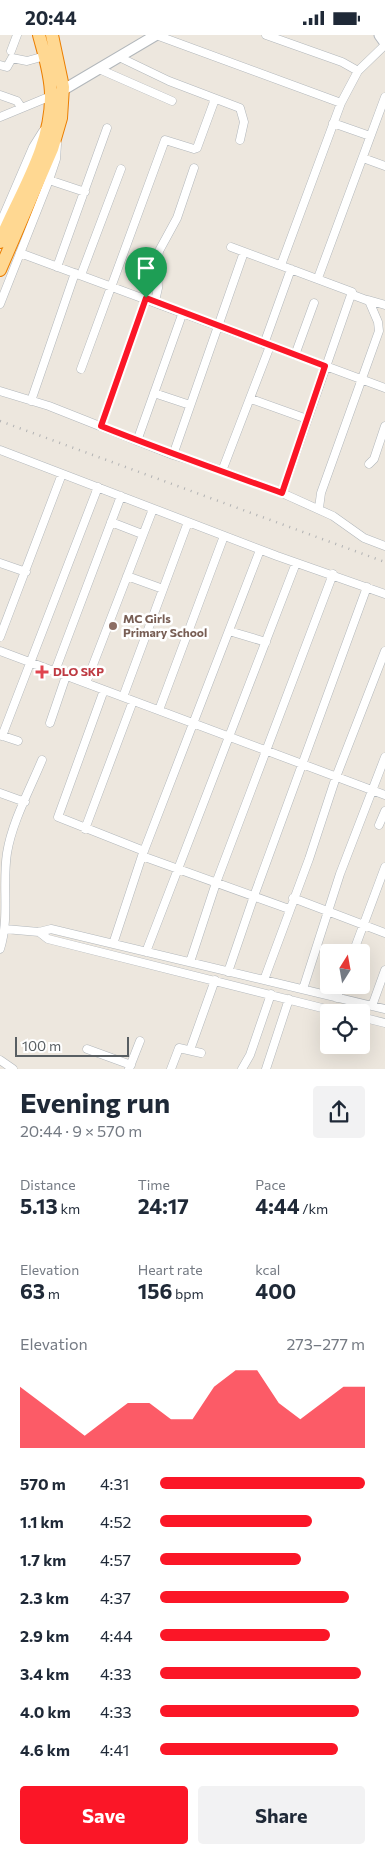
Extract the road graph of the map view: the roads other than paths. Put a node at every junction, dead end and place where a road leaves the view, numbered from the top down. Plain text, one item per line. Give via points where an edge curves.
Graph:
1 (17, 35) edge
2 (39, 35) edge
3 (52, 35) edge
4 (156, 35) edge
5 (266, 35) edge
6 (380, 35) edge
7 (385, 44) edge
8 (11, 51) dead end
9 (45, 56) junction
10 (119, 57) junction
11 (0, 65) edge
12 (99, 69) junction
13 (358, 71) junction
14 (57, 93) junction
15 (0, 95) edge
16 (385, 97) edge
17 (215, 99) junction
18 (172, 101) dead end
19 (341, 103) junction
20 (21, 107) junction
21 (0, 117) edge
22 (333, 123) junction
23 (54, 126) junction
24 (107, 128) dead end
25 (370, 137) junction
26 (240, 140) dead end
27 (363, 158) junction
28 (385, 166) edge
29 (121, 169) dead end
30 (194, 169) dead end
31 (49, 180) junction
32 (85, 192) junction
33 (0, 224) edge
34 (0, 242) edge
35 (231, 247) dead end
36 (244, 252) junction
37 (20, 253) junction
38 (281, 265) junction
39 (57, 267) junction
40 (291, 269) junction
41 (0, 270) edge
42 (78, 274) junction
43 (318, 278) junction
44 (111, 286) junction
45 (353, 295) junction
46 (146, 298) junction
47 (368, 300) junction
48 (155, 301) junction
49 (314, 303) dead end
50 (0, 304) edge
51 (385, 305) edge
52 (182, 312) junction
53 (218, 325) junction
54 (267, 345) junction
55 (295, 355) junction
56 (325, 366) junction
57 (81, 369) dead end
58 (360, 379) junction
59 (385, 388) edge
60 (0, 391) edge
61 (154, 393) junction
62 (251, 399) junction
63 (31, 401) junction
64 (190, 405) junction
65 (307, 419) junction
66 (101, 426) junction
67 (385, 426) edge
68 (137, 441) junction
69 (0, 450) edge
70 (173, 455) junction
71 (369, 465) dead end
72 (222, 471) junction
73 (62, 473) junction
74 (98, 487) junction
75 (282, 493) junction
76 (121, 496) junction
77 (319, 508) junction
78 (153, 509) junction
79 (188, 522) junction
80 (111, 523) junction
81 (142, 534) junction
82 (224, 536) junction
83 (385, 546) edge
84 (260, 550) junction
85 (0, 563) edge
86 (296, 563) junction
87 (26, 573) junction
88 (333, 574) junction
89 (127, 575) junction
90 (367, 587) junction
91 (163, 589) junction
92 (385, 594) edge
93 (229, 631) junction
94 (0, 637) edge
95 (266, 641) junction
96 (0, 651) edge
97 (385, 651) edge
98 (31, 662) junction
99 (55, 671) junction
100 (66, 675) junction
101 (86, 683) junction
102 (104, 690) junction
103 (123, 697) junction
104 (134, 701) junction
105 (159, 710) junction
106 (50, 723) dead end
107 (194, 723) junction
108 (1, 735) edge
109 (229, 737) junction
110 (18, 741) dead end
111 (266, 751) junction
112 (385, 757) edge
113 (42, 760) dead end
114 (302, 764) junction
115 (336, 777) junction
116 (372, 791) junction
117 (0, 793) edge
118 (385, 795) edge
119 (25, 802) junction
120 (385, 811) edge
121 (379, 825) dead end
122 (84, 829) junction
123 (142, 854) junction
124 (385, 867) edge
125 (177, 869) junction
126 (216, 883) junction
127 (254, 896) junction
128 (293, 898) junction
129 (289, 909) junction
130 (329, 912) junction
131 (362, 925) junction
132 (5, 929) junction
133 (39, 932) junction
134 (385, 933) edge
135 (113, 944) junction
136 (356, 944) edge
137 (0, 949) edge
138 (146, 952) junction
139 (190, 963) junction
140 (385, 970) edge
141 (228, 972) junction
142 (215, 980) junction
143 (264, 980) junction
144 (303, 989) junction
145 (271, 994) junction
146 (338, 994) edge
147 (337, 998) junction
148 (289, 999) junction
149 (372, 1006) junction
150 (320, 1007) edge
151 (385, 1009) edge
152 (370, 1019) edge
153 (385, 1023) edge
154 (140, 1041) dead end
155 (87, 1049) dead end
156 (190, 1050) junction
157 (201, 1053) dead end
158 (0, 1060) edge
159 (130, 1067) edge
160 (14, 1069) edge
161 (171, 1069) edge
162 (242, 1069) edge
163 (266, 1069) edge

1 - 8 street
2 - 9 highway
3 - 14 highway
4 - 10 street
4 - 19 street
5 - 13 street via 342,62
6 - 7 main road
7 - 13 street
9 - 11 street via 26,61 12,58 7,67
9 - 14 highway
10 - 12 street
10 - 17 street
12 - 14 street
12 - 18 street
13 - 19 street
14 - 20 street
14 - 23 highway
15 - 20 street via 17,101
16 - 25 street
17 - 26 street via 242,110 244,122
17 - 44 street via 197,148 164,140
19 - 22 street
20 - 21 street
22 - 25 street
22 - 38 street
23 - 31 street via 56,159
23 - 33 street via 33,147
23 - 34 highway
23 - 41 highway via 52,149
24 - 32 street
25 - 27 street
27 - 28 street
27 - 43 street
29 - 42 street
30 - 48 street via 176,219 159,251
31 - 32 street
31 - 37 street
32 - 39 street
35 - 36 street
36 - 38 street
36 - 53 street
37 - 39 street
37 - 50 street
38 - 40 street
39 - 42 street
40 - 43 street
40 - 54 street
42 - 44 street
42 - 63 street
43 - 45 street via 350,290
44 - 46 street
44 - 57 street
45 - 47 street
45 - 56 street
46 - 48 street
46 - 66 street
47 - 51 street
47 - 58 street via 379,328
48 - 52 street
49 - 55 street
52 - 53 street
52 - 61 street
53 - 54 street
53 - 64 street
54 - 55 street
54 - 62 street
55 - 56 street
56 - 58 street
56 - 65 street
58 - 59 street
58 - 77 street via 321,493
60 - 63 street
61 - 64 street
61 - 68 street
62 - 65 street
62 - 72 street
63 - 66 street
64 - 70 street
65 - 75 street
66 - 68 street
67 - 71 street
68 - 70 street
69 - 73 street
70 - 72 street
72 - 75 street
73 - 74 street
73 - 87 street
74 - 76 street
74 - 98 street
75 - 77 street
76 - 78 street
76 - 80 street
77 - 83 street via 364,538
78 - 79 street
78 - 81 street
79 - 82 street
79 - 91 street
80 - 81 street
80 - 99 street
81 - 89 street
82 - 84 street
82 - 105 street
84 - 86 street
84 - 93 street
85 - 87 street
86 - 88 street
86 - 95 street
87 - 94 street
88 - 90 street
88 - 111 street
89 - 91 street
89 - 101 street
90 - 92 street
90 - 114 street
91 - 103 street
93 - 95 street
93 - 107 street
95 - 109 street
96 - 98 street
97 - 115 street
98 - 99 street
98 - 108 street
99 - 100 street
100 - 101 street
100 - 106 street
101 - 102 street
102 - 103 street
102 - 122 street via 58,815 60,819
103 - 104 street
104 - 105 street
104 - 122 street
105 - 107 street
107 - 109 street
107 - 123 street
108 - 110 street
109 - 111 street
109 - 125 street
111 - 114 street
111 - 126 street
112 - 116 street
113 - 119 street
114 - 115 street
114 - 127 street
115 - 116 street
115 - 128 street
116 - 118 street
116 - 130 street
117 - 119 street
119 - 132 street via 7,852
120 - 121 street
122 - 123 street
123 - 125 street
123 - 135 street
124 - 131 street
125 - 126 street
125 - 138 street
126 - 127 street
126 - 139 street
127 - 129 street
127 - 141 street
128 - 129 street
128 - 130 street
129 - 143 street
130 - 131 street
130 - 144 street
131 - 134 street
131 - 136 street
132 - 133 street
132 - 137 street
133 - 135 street via 51,929
133 - 142 street via 48,939
135 - 138 street
138 - 139 street
139 - 141 street
140 - 149 street
141 - 143 street
142 - 145 street
142 - 156 street
143 - 144 street
144 - 147 street
145 - 148 street
145 - 162 street
146 - 147 street
147 - 149 street
148 - 150 street
148 - 163 street
149 - 151 street
152 - 153 street
154 - 159 street
155 - 159 street
156 - 157 street
156 - 161 street via 179,1048
158 - 160 street

